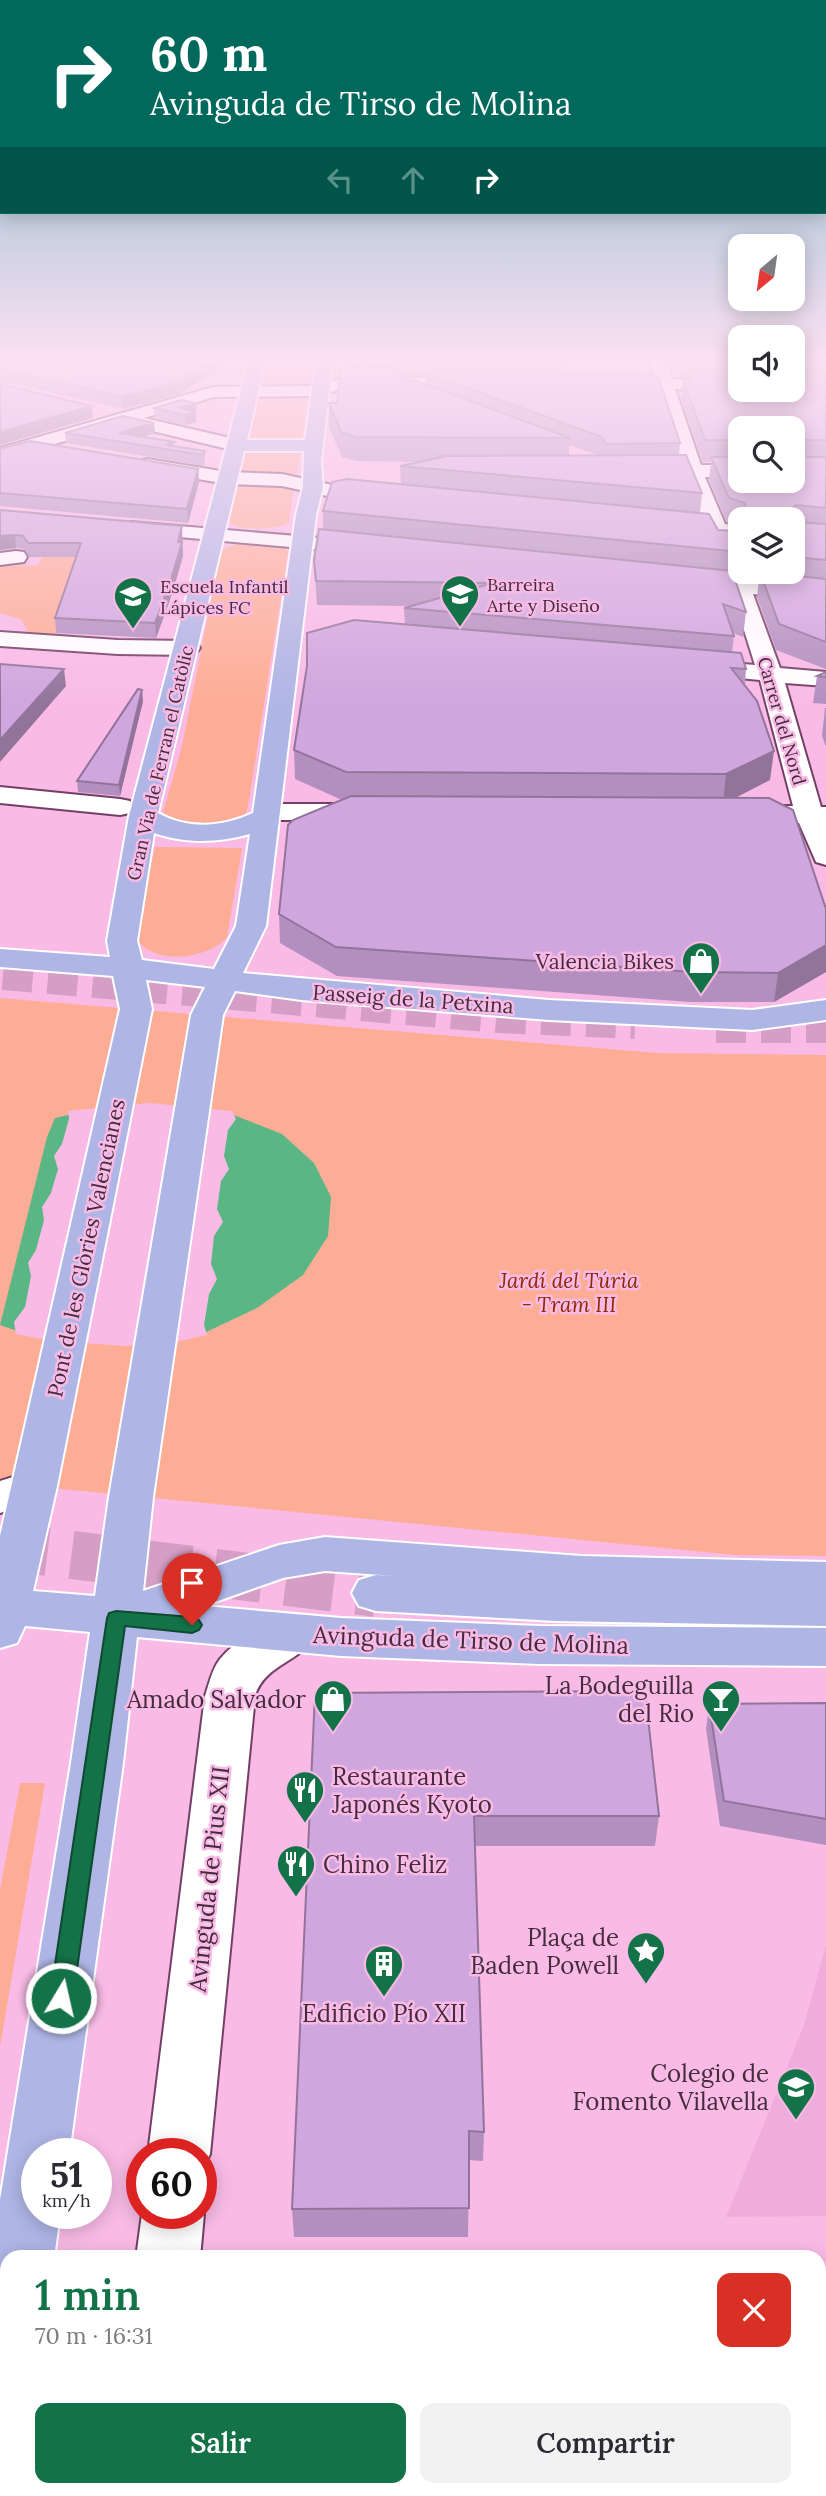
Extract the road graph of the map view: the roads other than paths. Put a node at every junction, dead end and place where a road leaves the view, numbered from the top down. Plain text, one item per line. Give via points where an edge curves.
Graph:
1 (199, 473) edge
2 (228, 473) edge
3 (295, 473) edge
4 (312, 473) edge
5 (321, 473) edge
6 (339, 473) edge
7 (694, 473) edge
8 (227, 478) junction
9 (341, 493) junction
10 (398, 499) edge
11 (647, 523) edge
12 (105, 525) edge
13 (716, 530) junction
14 (728, 531) edge
15 (303, 542) junction
16 (210, 546) junction
17 (392, 551) edge
18 (727, 555) edge
19 (668, 579) edge
20 (746, 587) junction
21 (826, 595) edge
22 (0, 639) edge
23 (188, 648) junction
24 (675, 665) edge
25 (770, 674) junction
26 (826, 678) edge
27 (0, 795) edge
28 (132, 811) junction
29 (396, 812) edge
30 (267, 814) junction
31 (713, 814) edge
32 (818, 814) edge
33 (826, 856) edge
34 (126, 968) junction
35 (1, 970) edge
36 (225, 979) junction
37 (136, 1009) joint
38 (826, 1010) edge
39 (18, 1492) edge
40 (826, 1579) edge
41 (376, 1592) tunnel mouth
42 (826, 1608) edge
43 (2, 1614) edge
44 (91, 1616) junction
45 (293, 1634) junction
46 (826, 1647) edge
47 (40, 2138) edge
48 (181, 2138) edge
49 (27, 2229) edge
50 (171, 2229) edge
51 (23, 2250) edge
52 (169, 2250) edge

1 - 8 street
2 - 8 main road, Gran Via de Ferran el Catòlic
3 - 8 street via 282,480
4 - 15 main road
5 - 9 street
6 - 9 street
7 - 13 street
8 - 16 main road, Gran Via de Ferran el Catòlic
9 - 10 street
11 - 13 street
12 - 16 street via 145,529
13 - 14 street
13 - 18 street
15 - 16 street
15 - 17 street
15 - 30 main road via 301,632
16 - 23 main road, Gran Via de Ferran el Catòlic
19 - 20 street
20 - 21 street
20 - 25 street, Carrer del Nord via 742,594
22 - 23 street
23 - 28 main road, Gran Via de Ferran el Catòlic
24 - 25 street
25 - 26 street
25 - 32 street, Carrer del Nord
27 - 28 street
28 - 30 main road via 170,829 201,833 231,832
28 - 34 main road, Gran Via de Ferran el Catòlic via 122,941
29 - 30 street
30 - 36 main road via 251,926
31 - 32 street
32 - 33 street, Carrer del Nord
34 - 35 main road, Passeig de la Petxina
34 - 36 main road, Passeig de la Petxina
34 - 37 main road, Gran Via de Ferran el Catòlic
36 - 38 main road, Passeig de la Petxina via 314,992 701,1018 752,1020
36 - 44 main road via 206,1015 131,1497
37 - 39 main road, Pont de les Glòries Valencianes
39 - 43 main road, Pont de les Glòries Valencianes
40 - 44 main road via 581,1573 325,1554 279,1562
41 - 42 main road, Avinguda de Tirso de Molina via 555,1603
43 - 44 main road, Avinguda de Tirso de Molina
44 - 45 main road, Avinguda de Tirso de Molina
44 - 47 main road
45 - 46 main road, Avinguda de Tirso de Molina via 540,1644
45 - 48 street, Avinguda de Pius XII via 237,1673 230,1696
49 - 51 main road
50 - 52 street

